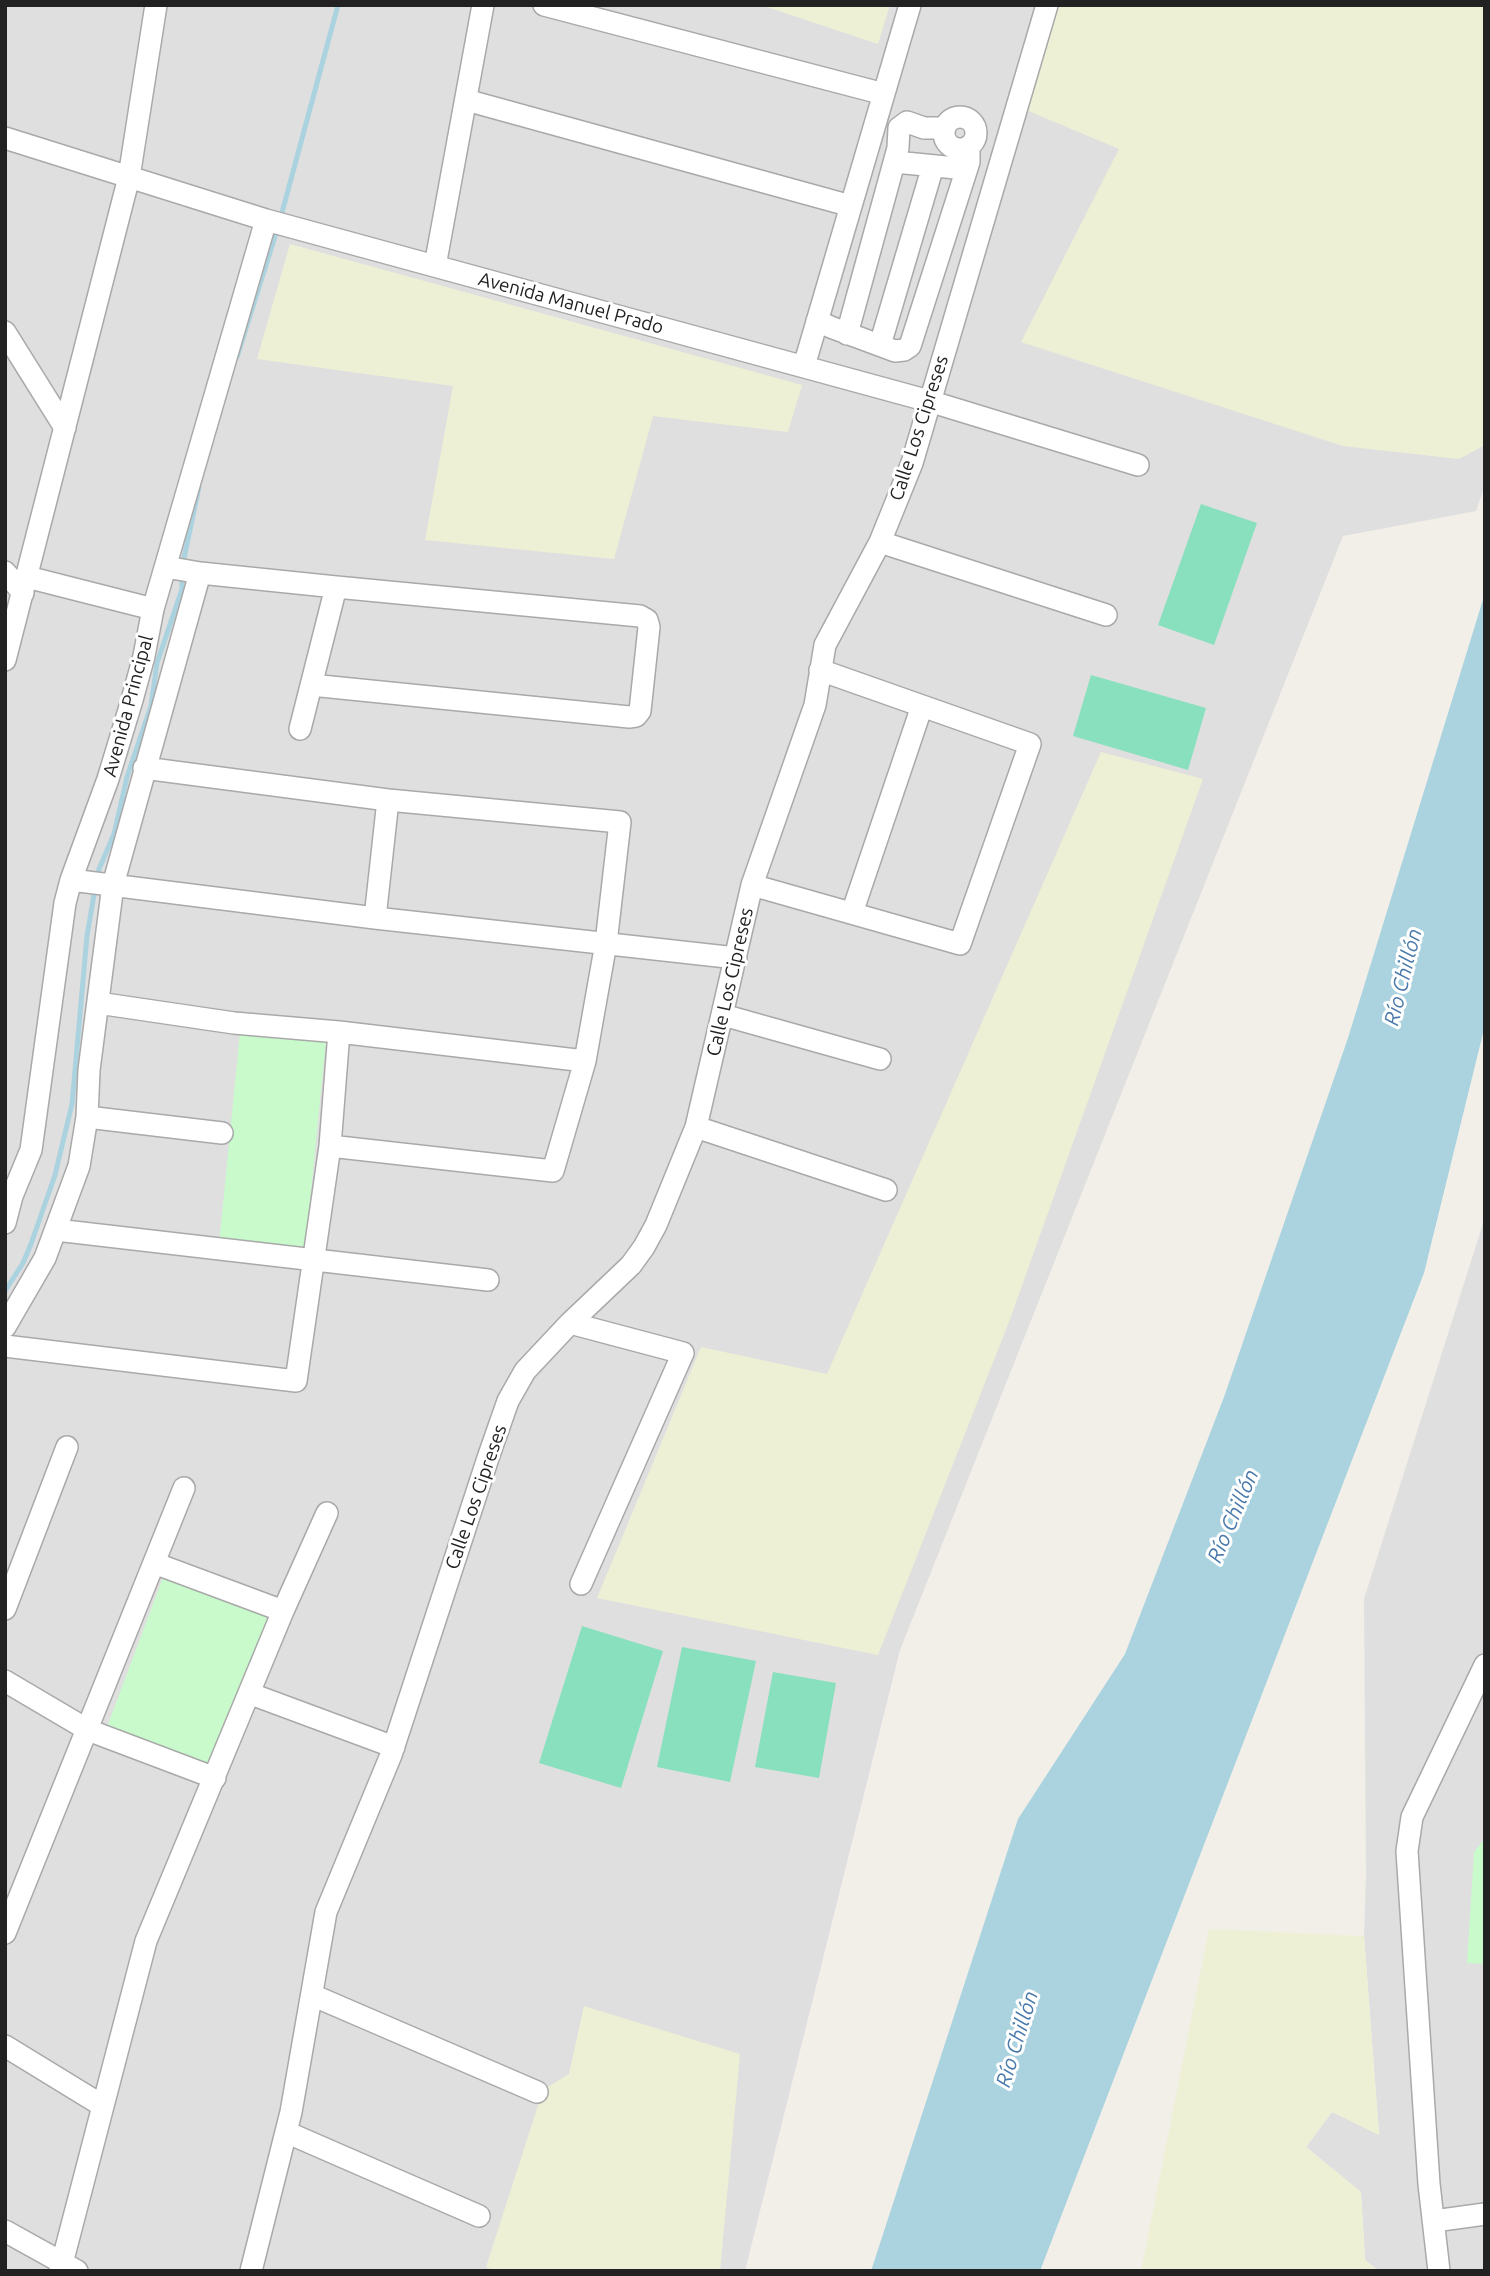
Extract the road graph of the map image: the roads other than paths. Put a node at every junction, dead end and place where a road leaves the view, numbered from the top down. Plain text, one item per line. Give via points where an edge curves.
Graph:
1 (156, 5) edge
2 (483, 5) edge
3 (544, 5) edge
4 (910, 5) edge
5 (1047, 5) edge
6 (884, 94) junction
7 (466, 100) junction
8 (5, 138) edge
9 (896, 155) junction
10 (933, 166) junction
11 (966, 169) junction
12 (129, 177) junction
13 (852, 206) junction
14 (266, 220) junction
15 (435, 266) junction
16 (817, 321) junction
17 (5, 332) edge
18 (847, 334) junction
19 (880, 345) junction
20 (804, 366) junction
21 (929, 401) junction
22 (65, 428) junction
23 (1138, 465) dead end
24 (880, 542) junction
25 (166, 567) junction
26 (5, 572) edge
27 (200, 573) junction
28 (25, 585) junction
29 (336, 587) junction
30 (153, 608) junction
31 (1106, 615) dead end
32 (5, 660) edge
33 (820, 670) junction
34 (312, 685) junction
35 (922, 706) junction
36 (300, 729) dead end
37 (145, 768) junction
38 (388, 800) junction
39 (93, 882) junction
40 (752, 885) junction
41 (852, 913) junction
42 (375, 918) junction
43 (606, 943) junction
44 (736, 958) junction
45 (98, 1003) junction
46 (723, 1015) junction
47 (339, 1032) junction
48 (880, 1059) dead end
49 (585, 1061) junction
50 (88, 1117) junction
51 (696, 1127) junction
52 (222, 1133) dead end
53 (330, 1146) junction
54 (886, 1189) dead end
55 (9, 1194) edge
56 (5, 1223) edge
57 (55, 1230) junction
58 (314, 1260) junction
59 (488, 1280) dead end
60 (570, 1323) junction
61 (5, 1327) edge
62 (5, 1346) edge
63 (67, 1447) dead end
64 (184, 1488) dead end
65 (327, 1513) dead end
66 (154, 1563) junction
67 (581, 1584) dead end
68 (5, 1609) edge
69 (284, 1611) junction
70 (1485, 1665) edge
71 (5, 1681) edge
72 (251, 1694) junction
73 (88, 1730) junction
74 (394, 1747) junction
75 (215, 1778) junction
76 (5, 1933) edge
77 (312, 1995) junction
78 (5, 2046) edge
79 (537, 2092) dead end
80 (103, 2106) junction
81 (286, 2132) junction
82 (1485, 2214) edge
83 (479, 2216) dead end
84 (1434, 2221) junction
85 (5, 2231) edge
86 (66, 2268) edge
87 (251, 2271) edge
88 (1439, 2271) edge

1 - 12 street
2 - 7 street
3 - 6 street
4 - 6 street
5 - 21 street, Calle Los Cipreses
6 - 13 street
7 - 13 street
7 - 15 street
8 - 12 street, Avenida Manuel Prado
9 - 10 street
9 - 11 street via 911,135 954,118 967,118 975,127 976,138 969,146
9 - 18 street
10 - 11 street
10 - 19 street
11 - 19 street via 910,346 895,351
12 - 14 street, Avenida Manuel Prado
12 - 22 street
13 - 16 street
14 - 15 street, Avenida Manuel Prado
14 - 25 street, Avenida Principal
15 - 20 street, Avenida Manuel Prado
16 - 18 street
16 - 20 street
17 - 22 street
18 - 19 street
20 - 21 street, Avenida Manuel Prado
21 - 23 street, Avenida Manuel Prado
21 - 24 street, Calle Los Cipreses via 912,463
22 - 28 street
24 - 31 street
24 - 33 street, Calle Los Cipreses via 825,645
25 - 27 street
25 - 30 street, Avenida Principal
26 - 28 street
27 - 29 street
27 - 37 street, Avenida Principal
28 - 30 street
28 - 32 street
29 - 34 street
29 - 34 street via 640,616 649,627 640,711 629,718
30 - 39 street, Avenida Principal via 144,656 108,779
33 - 35 street
33 - 40 street, Calle Los Cipreses via 815,705
34 - 36 street
35 - 41 street
35 - 41 street via 1030,744 960,944
37 - 38 street
37 - 39 street, Avenida Principal
38 - 42 street
38 - 43 street via 620,822
39 - 42 street
39 - 45 street, Avenida Principal
39 - 55 street, Avenida Principal via 61,924 31,1150
40 - 41 street
40 - 44 street, Calle Los Cipreses
42 - 43 street
43 - 44 street
43 - 49 street
44 - 46 street, Calle Los Cipreses
45 - 47 street via 234,1023
45 - 50 street, Avenida Principal
46 - 48 street
46 - 51 street, Calle Los Cipreses
47 - 49 street
47 - 53 street
49 - 53 street via 553,1171
50 - 52 street
50 - 57 street, Avenida Principal via 79,1166
51 - 54 street
51 - 60 street, Calle Los Cipreses via 644,1247
53 - 58 street
55 - 56 street, Avenida Principal
57 - 58 street
57 - 61 street, Avenida Principal via 45,1258
58 - 59 street
58 - 62 street via 296,1381
60 - 67 street via 684,1353
60 - 74 street, Calle Los Cipreses via 525,1371 508,1401
63 - 68 street
64 - 66 street
65 - 69 street
66 - 69 street
66 - 73 street
69 - 72 street
70 - 84 street via 1412,1817 1407,1851
71 - 73 street
72 - 74 street
72 - 75 street
73 - 75 street
73 - 76 street
74 - 77 street, Calle Los Cipreses via 326,1912
75 - 80 street via 146,1941
77 - 79 street
77 - 81 street, Calle Los Cipreses
78 - 80 street
80 - 86 street
81 - 83 street
81 - 87 street, Calle Los Cipreses
82 - 84 street
84 - 88 street
85 - 86 street

